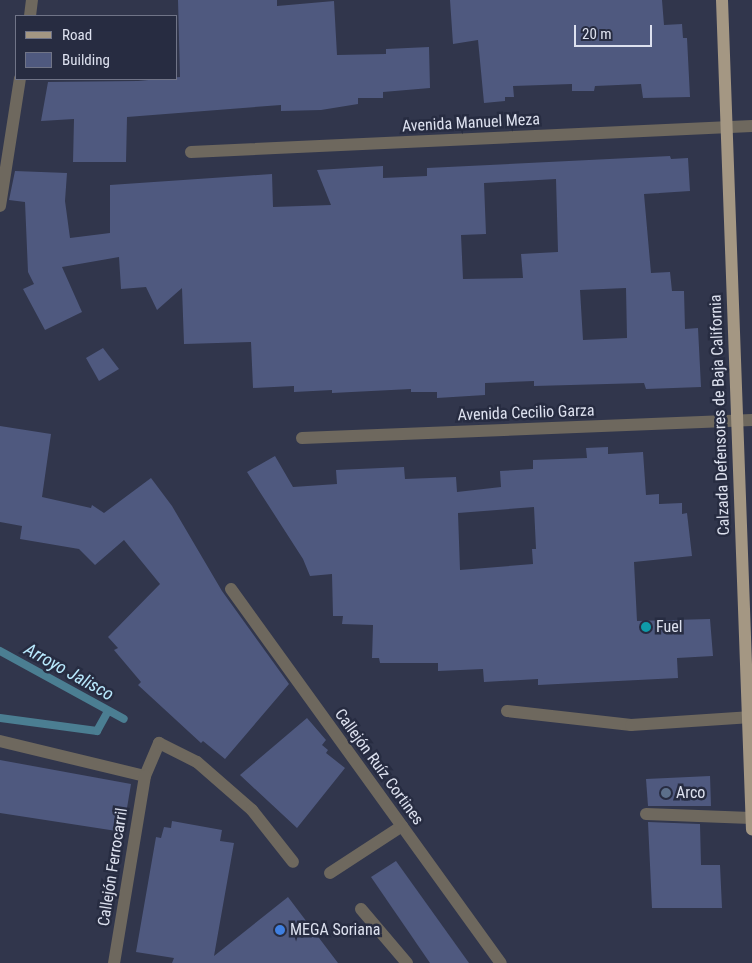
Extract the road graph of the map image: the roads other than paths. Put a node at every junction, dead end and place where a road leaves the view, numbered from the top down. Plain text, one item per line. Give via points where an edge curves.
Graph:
1 (32, 0) edge
2 (722, 0) edge
3 (30, 15) edge
4 (20, 80) edge
5 (752, 126) edge
6 (726, 127) junction
7 (192, 152) dead end
8 (0, 206) edge
9 (752, 420) edge
10 (737, 421) junction
11 (302, 438) dead end
12 (231, 589) dead end
13 (507, 711) dead end
14 (750, 717) edge
15 (0, 741) edge
16 (145, 776) junction
17 (646, 814) dead end
18 (752, 818) edge
19 (402, 826) junction
20 (752, 829) edge
21 (293, 862) dead end
22 (330, 873) dead end
23 (361, 909) dead end
24 (114, 963) edge
25 (406, 963) edge
26 (501, 963) edge

1 - 3 street
2 - 6 main road, Calzada Defensores de Baja California
4 - 8 street
5 - 6 street, Avenida Manuel Meza
6 - 7 street, Avenida Manuel Meza
6 - 10 main road, Calzada Defensores de Baja California
9 - 10 street, Avenida Cecilio Garza
10 - 11 street, Avenida Cecilio Garza
10 - 14 main road, Calzada Defensores de Baja California
12 - 19 street, Callejón Ruíz Cortines
13 - 14 street via 631,725
14 - 18 main road, Calzada Defensores de Baja California
15 - 16 street
16 - 21 street via 159,744 197,762 252,810
16 - 24 street, Callejón Ferrocarril
17 - 18 street
18 - 20 main road, Calzada Defensores de Baja California
19 - 22 street
19 - 26 street, Callejón Ruíz Cortines
23 - 25 street

